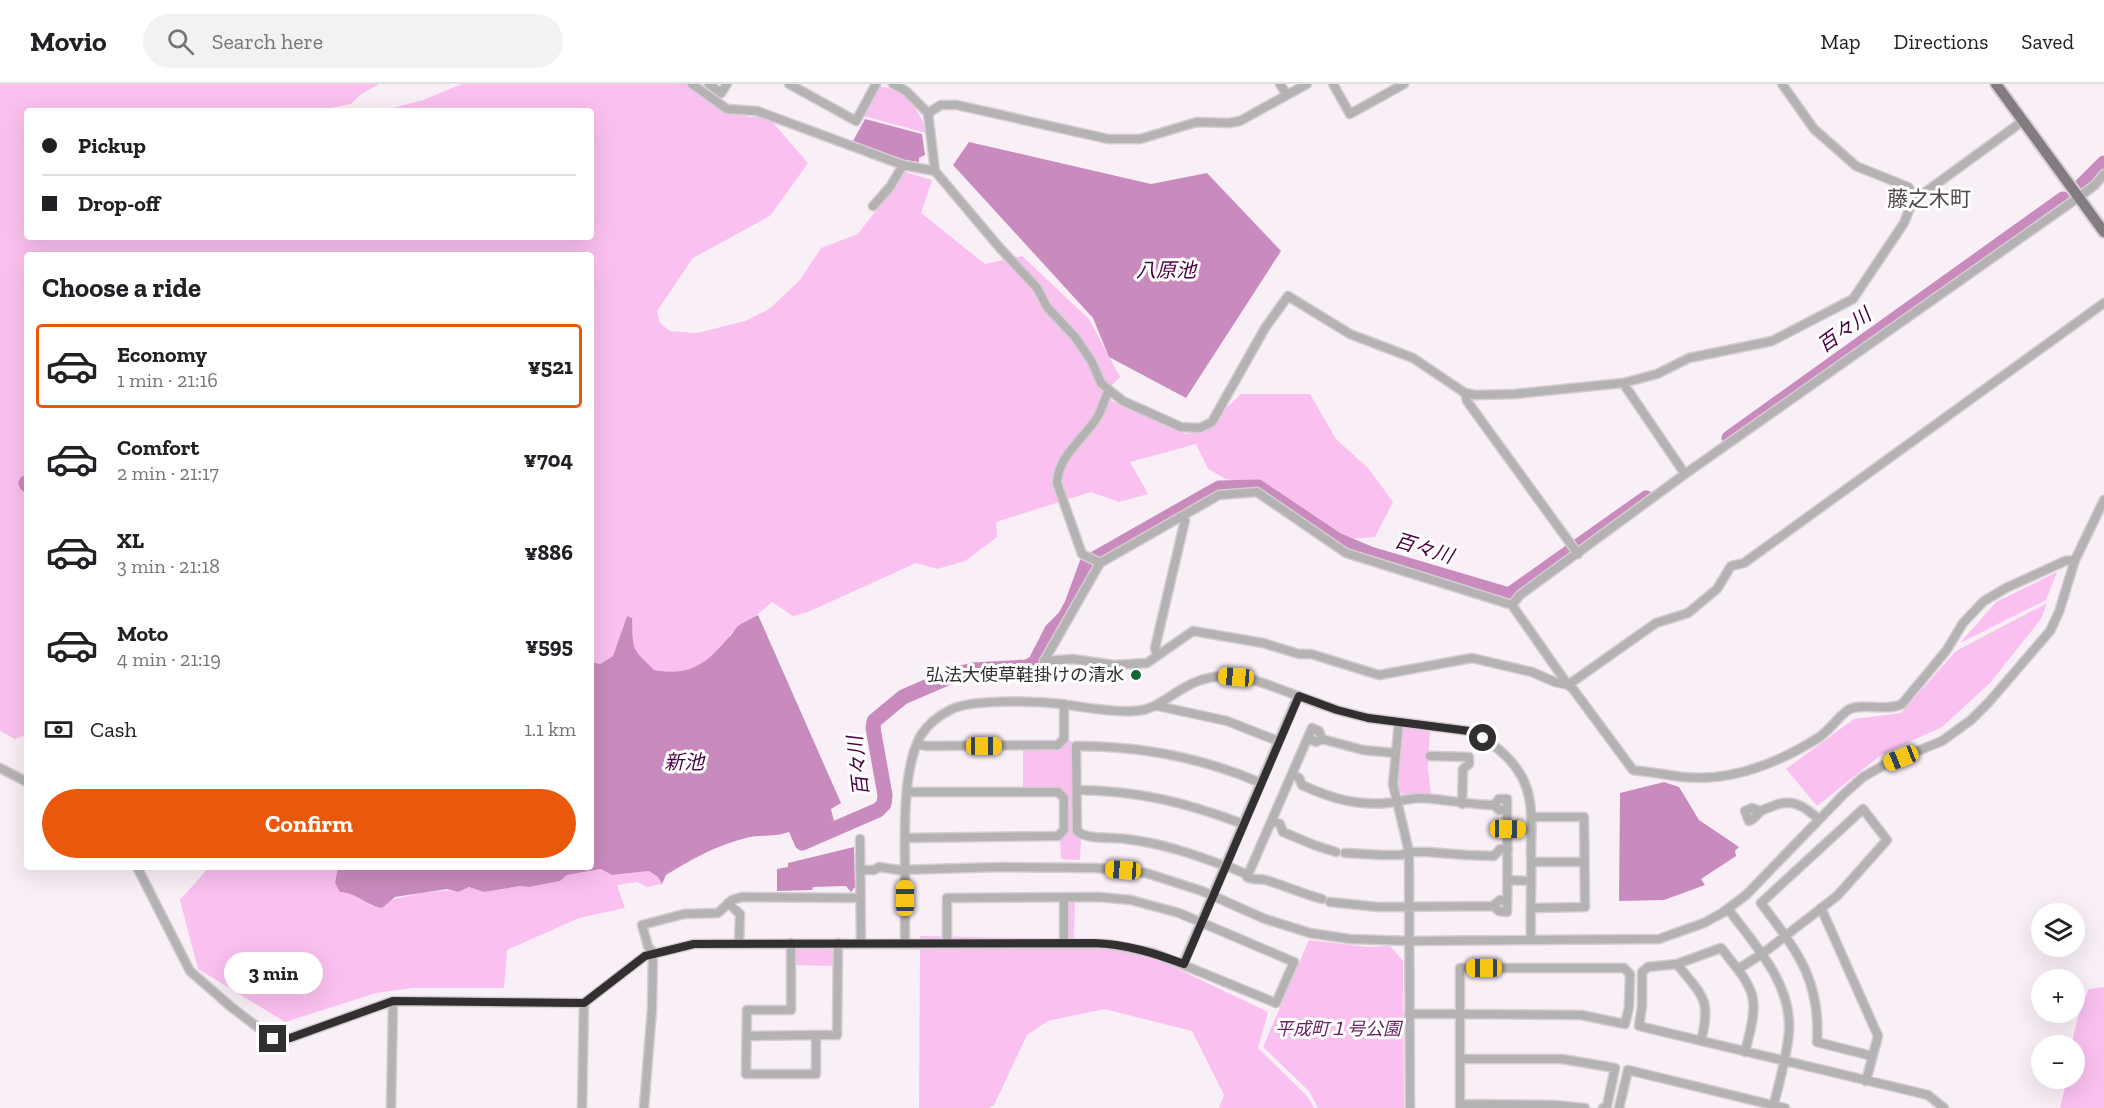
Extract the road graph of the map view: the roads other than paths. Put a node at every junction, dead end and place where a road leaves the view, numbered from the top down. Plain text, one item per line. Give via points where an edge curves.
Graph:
1 (693, 84) edge
2 (709, 84) edge
3 (727, 84) edge
4 (789, 84) edge
5 (876, 84) edge
6 (893, 84) edge
7 (1281, 84) edge
8 (1307, 84) edge
9 (1333, 84) edge
10 (1404, 84) edge
11 (1782, 84) edge
12 (1996, 84) edge
13 (1287, 95) junction
14 (928, 113) junction
15 (2023, 121) junction
16 (903, 165) junction
17 (935, 171) junction
18 (2104, 174) edge
19 (1915, 195) junction
20 (2079, 197) junction
21 (873, 206) dead end
22 (2104, 232) edge
23 (2104, 303) edge
24 (1623, 383) junction
25 (1109, 390) junction
26 (1465, 393) junction
27 (1685, 474) junction
28 (2104, 500) edge
29 (1184, 515) junction
30 (1578, 554) junction
31 (2075, 560) junction
32 (1100, 563) junction
33 (1512, 605) junction
34 (1157, 655) junction
35 (1568, 685) junction
36 (1299, 696) junction
37 (1064, 704) junction
38 (1158, 705) junction
39 (1399, 722) junction
40 (1278, 741) junction
41 (917, 744) junction
42 (1395, 753) junction
43 (1430, 756) dead end
44 (0, 768) edge
45 (1292, 774) junction
46 (24, 780) edge
47 (1261, 783) junction
48 (1287, 784) junction
49 (1302, 785) junction
50 (1077, 790) junction
51 (908, 792) junction
52 (1397, 801) junction
53 (1462, 804) junction
54 (1760, 811) dead end
55 (1532, 817) junction
56 (1819, 820) junction
57 (1272, 821) junction
58 (1243, 824) junction
59 (1508, 829) junction
60 (1268, 830) junction
61 (1531, 830) junction
62 (1283, 832) junction
63 (860, 838) dead end
64 (905, 838) junction
65 (1508, 849) junction
66 (1409, 852) junction
67 (1494, 855) junction
68 (1508, 861) junction
69 (1532, 862) junction
70 (1584, 862) junction
71 (1225, 866) junction
72 (139, 870) edge
73 (860, 870) junction
74 (905, 870) junction
75 (1250, 871) junction
76 (1508, 880) junction
77 (1531, 880) junction
78 (1212, 895) junction
79 (860, 898) junction
80 (1064, 898) junction
81 (728, 903) junction
82 (1409, 906) junction
83 (1531, 908) junction
84 (1821, 908) junction
85 (1728, 909) junction
86 (1201, 922) junction
87 (1785, 935) junction
88 (1531, 939) junction
89 (1409, 941) junction
90 (947, 942) junction
91 (791, 943) junction
92 (838, 943) junction
93 (861, 943) junction
94 (905, 943) junction
95 (1064, 943) junction
96 (740, 944) junction
97 (653, 953) junction
98 (1762, 954) junction
99 (1184, 964) junction
100 (1677, 964) junction
101 (1738, 969) junction
102 (393, 1001) junction
103 (584, 1003) junction
104 (1409, 1014) junction
105 (1460, 1014) junction
106 (816, 1035) junction
107 (747, 1036) junction
108 (1701, 1041) junction
109 (1745, 1052) junction
110 (1872, 1056) junction
111 (1460, 1059) junction
112 (1784, 1061) junction
113 (1866, 1081) junction
114 (1460, 1106) edge
115 (1773, 1107) edge
116 (391, 1108) edge
117 (582, 1108) edge
118 (644, 1108) edge
119 (1410, 1108) edge
120 (1585, 1108) edge
121 (1603, 1108) edge
122 (1619, 1108) edge
123 (1785, 1108) edge
124 (1944, 1108) edge

1 - 16 street via 727,109 757,111
2 - 3 street via 721,93
4 - 5 street via 856,121
6 - 14 street via 906,90
7 - 13 street
8 - 13 street
9 - 10 street via 1350,114
11 - 19 street via 1814,129 1856,165 1908,187
12 - 15 main road
13 - 14 street via 1240,121 1197,122 1132,140 1108,139 957,105 941,105
14 - 17 street
15 - 19 street
15 - 20 main road
16 - 17 street
16 - 21 street via 890,188
17 - 25 street via 1037,288
18 - 20 street
19 - 24 street via 1904,223 1853,299 1772,341 1689,358 1658,374
20 - 22 main road
20 - 27 street
23 - 35 street via 1744,563 1731,566 1717,589 1688,612 1656,623
24 - 26 street via 1515,394
24 - 27 street
25 - 26 street via 1123,401 1181,427 1200,428 1212,422 1287,296 1350,333 1413,358
25 - 32 street via 1097,417 1075,443 1057,474 1082,554
26 - 30 street
27 - 30 street
28 - 31 street
29 - 32 street
29 - 33 street via 1219,495 1257,492 1346,553
29 - 34 street via 1155,648
30 - 33 street via 1520,595
31 - 35 street via 2065,561 1984,601 1902,704 1894,708 1849,710 1821,736 1796,751 1766,766 1726,776 1685,778 1633,770
31 - 56 street via 2050,631 1989,702 1942,741 1868,773
32 - 34 street via 1044,661 1073,659 1114,665 1147,663
33 - 35 street
34 - 35 street via 1193,631 1311,654 1378,675 1472,658
36 - 38 street via 1250,678 1223,676 1191,683
36 - 39 street via 1347,713
36 - 40 street
37 - 38 street via 1130,711
37 - 41 street via 957,707 933,722
37 - 41 street via 1064,739 1058,746
38 - 40 street via 1216,718
39 - 42 street
39 - 55 street via 1469,731 1483,738 1517,769 1529,795
40 - 47 street
41 - 51 street
42 - 45 street via 1363,750 1322,739 1319,731 1312,728
42 - 52 street via 1393,783
43 - 53 street via 1469,757 1468,767 1463,768
44 - 46 street
45 - 48 street
45 - 49 street
47 - 50 street via 1174,754 1076,746
47 - 58 street
48 - 49 street via 1295,788
48 - 57 street
49 - 52 street via 1352,802
50 - 58 street via 1115,791 1170,800
50 - 71 street via 1077,831 1083,836 1156,844
51 - 64 street
51 - 64 street via 1058,792 1064,798 1064,830 1058,836
52 - 53 street via 1420,798
52 - 66 street
53 - 59 street via 1494,805 1507,810
54 - 56 street via 1781,803 1796,803
55 - 61 street
55 - 70 street via 1584,817
56 - 85 street
57 - 60 street
57 - 62 street via 1280,824
58 - 71 street
59 - 61 street
59 - 65 street
60 - 62 street
60 - 75 street
61 - 69 street
62 - 66 street via 1341,852
63 - 73 street
64 - 74 street
65 - 67 street via 1500,849
65 - 68 street
66 - 67 street
66 - 82 street
67 - 68 street via 1499,861
68 - 76 street
69 - 70 street
69 - 77 street
70 - 83 street via 1585,907
71 - 75 street
71 - 78 street
72 - 102 street via 190,971 273,1039 290,1038
73 - 74 street
73 - 79 street
74 - 78 street via 1123,870 1165,878
74 - 94 street
75 - 82 street via 1247,877 1255,881 1263,879 1326,900 1362,906
76 - 77 street
76 - 82 street via 1507,912 1493,906
77 - 83 street
78 - 86 street
78 - 89 street via 1265,919 1310,933
79 - 81 street via 742,897
79 - 93 street
80 - 86 street via 1131,900
80 - 90 street via 947,898
80 - 95 street
81 - 96 street via 740,914
81 - 97 street via 718,913 684,914 642,925
82 - 89 street
83 - 88 street
84 - 87 street
84 - 87 street via 1837,896 1887,840 1863,809 1761,903
84 - 110 street via 1878,1036
85 - 88 street via 1704,923 1659,939
85 - 98 street
86 - 99 street
86 - 99 street via 1294,962 1276,1003
87 - 98 street
87 - 110 street via 1802,960 1814,991 1817,1042
88 - 89 street
89 - 104 street
90 - 94 street
90 - 95 street
91 - 92 street
91 - 96 street
91 - 107 street via 791,1010 747,1010
92 - 93 street
92 - 106 street via 837,1035
93 - 94 street
95 - 99 street via 1120,945
96 - 97 street via 694,944
97 - 103 street
97 - 118 street
98 - 101 street
98 - 112 street via 1777,977 1786,1002 1789,1029
100 - 101 street via 1721,948
100 - 108 street via 1704,1001 1707,1016
100 - 108 street via 1648,967 1642,972 1639,1026
101 - 109 street via 1754,999
102 - 103 street
102 - 116 street
103 - 117 street
104 - 105 street
104 - 119 street
105 - 105 street via 1581,1015 1625,1024 1630,974 1624,968 1460,968
105 - 111 street
106 - 107 street
106 - 107 street via 816,1074 746,1074
108 - 109 street
109 - 112 street
110 - 113 street
111 - 114 street
111 - 121 street via 1562,1059 1615,1068 1607,1106
112 - 113 street
112 - 115 street
113 - 124 street via 1928,1095
114 - 120 street
115 - 122 street via 1628,1070
115 - 123 street

